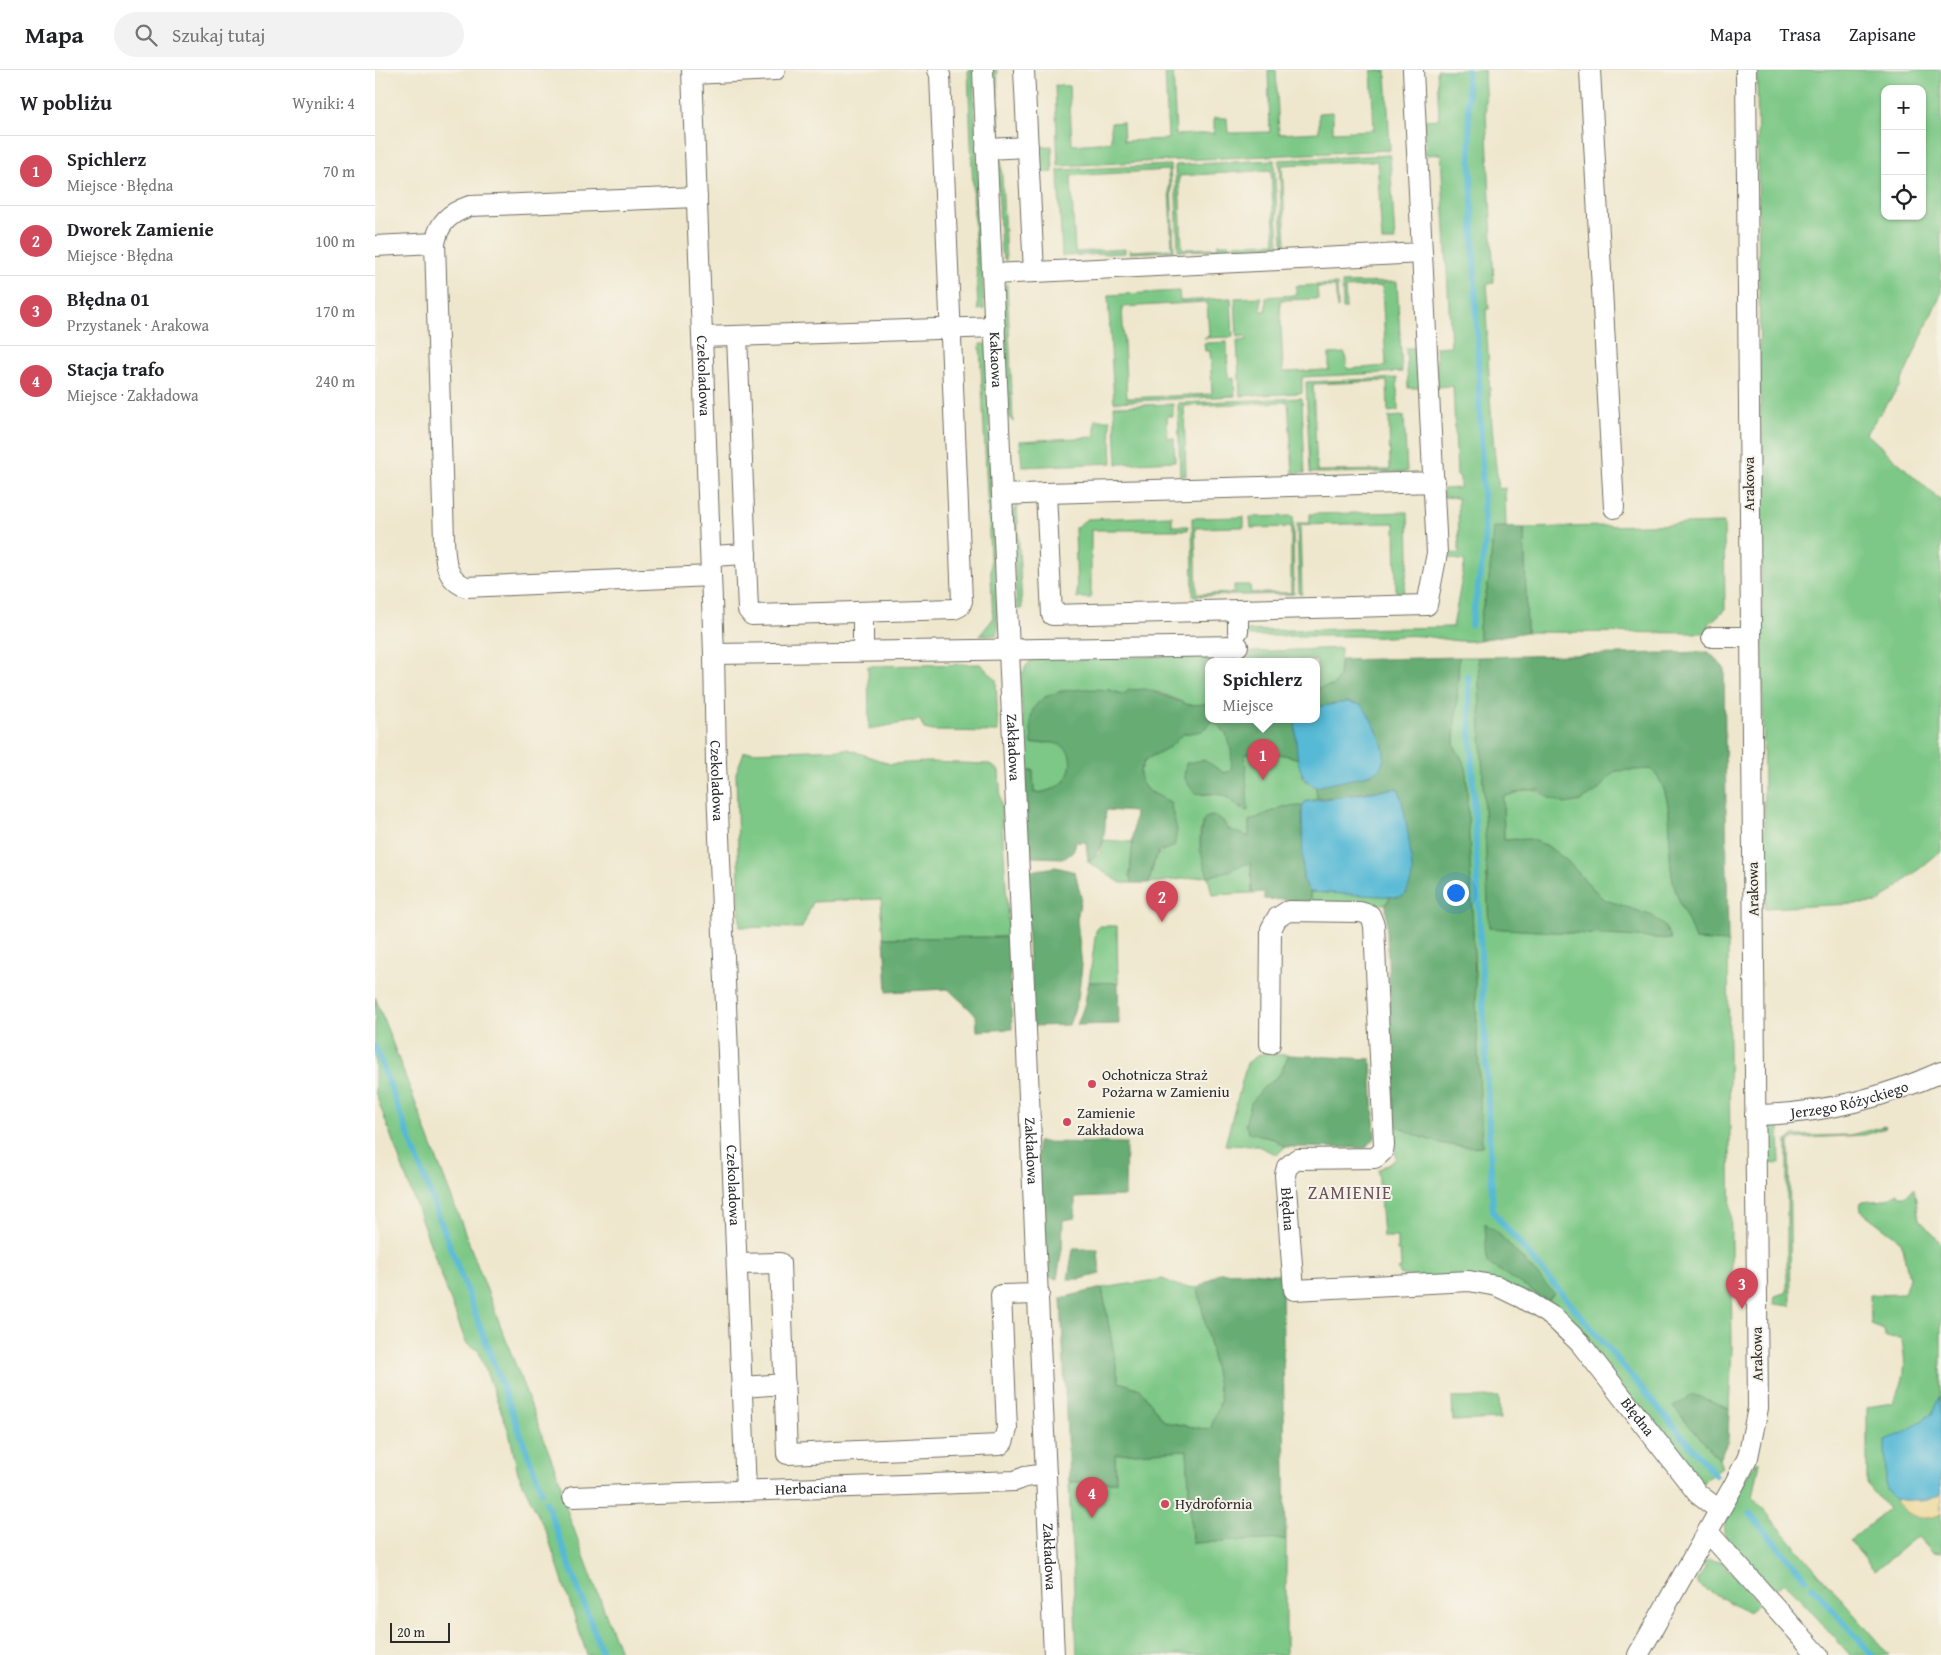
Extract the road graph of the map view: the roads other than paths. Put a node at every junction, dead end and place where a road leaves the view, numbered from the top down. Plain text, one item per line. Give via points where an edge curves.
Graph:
1 (775, 70) edge
2 (938, 70) edge
3 (983, 70) edge
4 (1024, 70) edge
5 (1413, 70) edge
6 (1590, 70) edge
7 (1745, 70) edge
8 (693, 72) edge
9 (1028, 147) junction
10 (986, 149) junction
11 (697, 197) junction
12 (435, 243) junction
13 (375, 246) edge
14 (1422, 252) junction
15 (1034, 272) junction
16 (993, 274) junction
17 (995, 327) junction
18 (951, 329) junction
19 (737, 336) junction
20 (703, 337) junction
21 (1435, 482) junction
22 (1047, 493) junction
23 (1003, 495) junction
24 (1614, 508) dead end
25 (746, 554) junction
26 (711, 556) junction
27 (711, 576) junction
28 (1238, 611) junction
29 (863, 612) junction
30 (1712, 637) dead end
31 (1750, 637) junction
32 (1008, 648) junction
33 (863, 651) junction
34 (715, 654) junction
35 (1270, 1044) dead end
36 (1941, 1072) edge
37 (1755, 1115) junction
38 (738, 1264) junction
39 (1039, 1294) junction
40 (785, 1384) junction
41 (743, 1387) junction
42 (1046, 1474) junction
43 (746, 1491) junction
44 (573, 1497) dead end
45 (1719, 1510) junction
46 (1708, 1532) junction
47 (1054, 1655) edge
48 (1638, 1655) edge
49 (1817, 1655) edge

1 - 8 street
2 - 18 street
3 - 10 street, Kakaowa
4 - 9 street
5 - 14 street
6 - 24 street
7 - 31 street, Arakowa
8 - 11 street, Czekoladowa
9 - 10 street
9 - 15 street
10 - 16 street, Kakaowa
11 - 12 street via 470,206 445,219
11 - 20 street, Czekoladowa
12 - 13 street
12 - 27 street via 444,540 447,566 456,583 466,587
14 - 15 street
14 - 21 street
15 - 16 street
16 - 17 street, Kakaowa
17 - 18 street
17 - 23 street, Kakaowa
18 - 19 street
18 - 29 street via 960,606 954,610
19 - 20 street
19 - 25 street
20 - 26 street, Czekoladowa
21 - 22 street
21 - 28 street via 1437,553 1427,605
22 - 23 street
22 - 28 street via 1052,614
23 - 32 street, Kakaowa
25 - 26 street
25 - 29 street via 748,610 752,615
26 - 27 street, Czekoladowa
27 - 34 street, Czekoladowa
28 - 32 street via 1238,638 1043,650
29 - 33 street
30 - 31 street
31 - 37 street, Arakowa
32 - 33 street
32 - 39 street, Zakładowa
33 - 34 street
34 - 38 street, Czekoladowa via 717,783
35 - 45 street, Błędna via 1271,929 1277,918 1288,911 1360,912 1370,915 1375,925 1383,1151 1375,1158 1297,1159 1287,1167 1294,1290 1469,1281 1497,1286 1522,1298 1553,1317 1580,1343 1698,1494
36 - 37 street, Jerzego Różyckiego via 1888,1093 1837,1107 1800,1114
37 - 45 street, Arakowa via 1757,1417 1747,1456
38 - 40 street via 780,1263
38 - 41 street, Czekoladowa
39 - 40 street via 1001,1295 1007,1429 1000,1445 787,1454
39 - 42 street, Zakładowa
40 - 41 street
41 - 43 street, Czekoladowa
42 - 43 street, Herbaciana via 1015,1481
42 - 47 street, Zakładowa
43 - 44 street, Herbaciana
45 - 46 street, Arakowa
46 - 48 street
46 - 49 street

